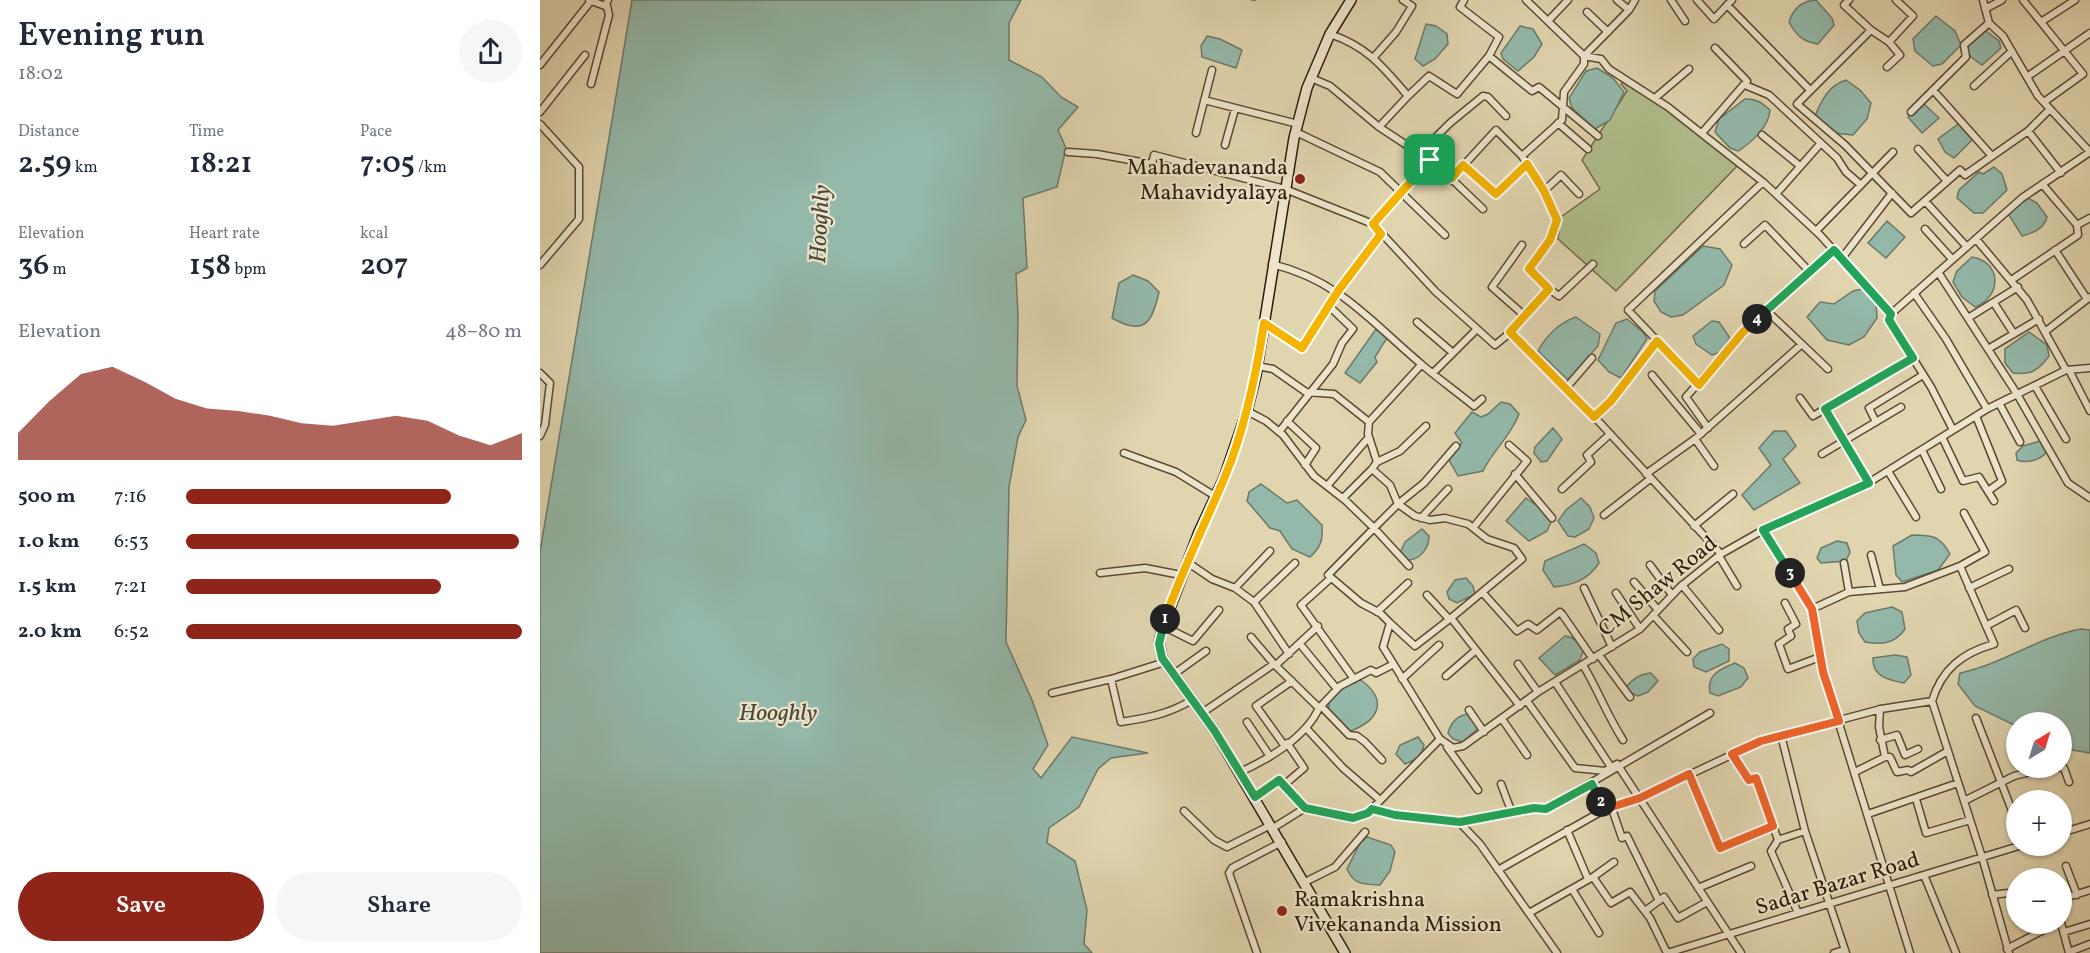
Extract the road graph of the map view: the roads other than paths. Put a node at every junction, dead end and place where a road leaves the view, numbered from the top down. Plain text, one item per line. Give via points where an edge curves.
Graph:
1 (1351, 0) edge
2 (1403, 0) edge
3 (1526, 0) edge
4 (1568, 0) edge
5 (1617, 0) edge
6 (1635, 0) edge
7 (1671, 0) edge
8 (1697, 0) edge
9 (1849, 0) edge
10 (1896, 0) edge
11 (1983, 0) edge
12 (2002, 0) edge
13 (2023, 0) edge
14 (2075, 0) edge
15 (590, 1) edge
16 (1462, 1) edge
17 (607, 3) edge
18 (1729, 3) edge
19 (1985, 9) junction
20 (1629, 10) junction
21 (1587, 12) dead end
22 (1548, 21) junction
23 (1685, 21) dead end
24 (2041, 22) junction
25 (1989, 23) junction
26 (1871, 30) junction
27 (1608, 32) junction
28 (2090, 33) edge
29 (1330, 34) junction
30 (1889, 42) junction
31 (1715, 48) dead end
32 (2012, 51) junction
33 (2063, 51) junction
34 (585, 55) dead end
35 (1489, 56) junction
36 (1584, 56) junction
37 (1374, 57) junction
38 (540, 65) edge
39 (1887, 67) dead end
40 (1689, 69) dead end
41 (1212, 70) dead end
42 (2027, 77) junction
43 (1311, 78) junction
44 (591, 84) dead end
45 (1745, 85) junction
46 (1974, 86) dead end
47 (1810, 90) junction
48 (1933, 90) junction
49 (1408, 96) junction
50 (1655, 98) junction
51 (1204, 100) junction
52 (2044, 102) junction
53 (1562, 107) junction
54 (1235, 109) junction
55 (2050, 109) junction
56 (540, 112) edge
57 (1911, 112) dead end
58 (1506, 116) dead end
59 (1558, 123) junction
60 (540, 124) edge
61 (1379, 127) junction
62 (1297, 128) junction
63 (2028, 131) junction
64 (1196, 133) dead end
65 (1702, 133) junction
66 (1762, 135) dead end
67 (1598, 136) dead end
68 (1821, 143) junction
69 (1225, 144) dead end
70 (1588, 148) dead end
71 (1918, 149) dead end
72 (1068, 152) dead end
73 (1893, 152) dead end
74 (2090, 152) edge
75 (1420, 153) junction
76 (1991, 155) junction
77 (1522, 156) junction
78 (1430, 160) junction
79 (1527, 164) junction
80 (1463, 165) junction
81 (1800, 166) junction
82 (1873, 172) junction
83 (2061, 173) junction
84 (1452, 178) junction
85 (1947, 181) junction
86 (1763, 182) junction
87 (1861, 185) junction
88 (2043, 185) junction
89 (1285, 189) junction
90 (1544, 191) junction
91 (1400, 192) junction
92 (1892, 193) junction
93 (1579, 194) dead end
94 (1776, 194) junction
95 (1925, 201) junction
96 (1483, 209) dead end
97 (2090, 218) edge
98 (1373, 224) junction
99 (2078, 225) junction
100 (1925, 229) dead end
101 (1816, 231) junction
102 (1381, 234) junction
103 (1445, 235) dead end
104 (1976, 239) junction
105 (1522, 244) dead end
106 (1744, 244) dead end
107 (1967, 247) junction
108 (1834, 250) junction
109 (2055, 250) junction
110 (1842, 258) junction
111 (1952, 259) junction
112 (1272, 264) junction
113 (1593, 264) dead end
114 (540, 265) edge
115 (1810, 272) junction
116 (1938, 272) junction
117 (2013, 279) junction
118 (2018, 287) junction
119 (1549, 289) junction
120 (1338, 291) junction
121 (1914, 293) junction
122 (2088, 298) edge
123 (1994, 303) junction
124 (1329, 306) junction
125 (1767, 311) junction
126 (1891, 314) junction
127 (1525, 316) junction
128 (1968, 318) junction
129 (2039, 319) junction
130 (1417, 322) dead end
131 (1264, 323) junction
132 (1477, 329) junction
133 (2046, 331) junction
134 (1510, 332) junction
135 (2014, 334) junction
136 (1657, 341) junction
137 (1802, 344) junction
138 (1988, 349) junction
139 (1454, 353) junction
140 (1592, 358) dead end
141 (1913, 358) junction
142 (1421, 365) junction
143 (1257, 366) junction
144 (2090, 368) edge
145 (1828, 369) dead end
146 (2068, 370) junction
147 (540, 373) edge
148 (1433, 373) junction
149 (1652, 375) dead end
150 (1923, 375) junction
151 (1699, 385) junction
152 (2035, 386) junction
153 (1566, 388) junction
154 (1311, 392) junction
155 (2017, 394) junction
156 (1800, 398) dead end
157 (1482, 399) dead end
158 (1999, 403) junction
159 (1901, 407) dead end
160 (1825, 409) junction
161 (1987, 409) junction
162 (1247, 411) junction
163 (2090, 411) edge
164 (1976, 416) junction
165 (1594, 417) junction
166 (543, 420) edge
167 (1287, 421) junction
168 (1369, 422) junction
169 (1876, 422) junction
170 (1426, 426) dead end
171 (1708, 428) junction
172 (1953, 430) junction
173 (1279, 432) junction
174 (1701, 434) junction
175 (1610, 435) junction
176 (540, 436) edge
177 (1369, 437) junction
178 (1942, 437) junction
179 (1695, 439) junction
180 (2067, 439) dead end
181 (1843, 442) junction
182 (2020, 442) dead end
183 (1509, 445) dead end
184 (1456, 446) dead end
185 (1922, 450) junction
186 (1124, 453) dead end
187 (1822, 454) dead end
188 (1377, 462) junction
189 (1305, 465) junction
190 (1714, 466) dead end
191 (1372, 469) junction
192 (1888, 471) junction
193 (1515, 474) junction
194 (1648, 476) junction
195 (1869, 483) junction
196 (1327, 486) junction
197 (1448, 489) dead end
198 (1562, 489) dead end
199 (1941, 489) dead end
200 (1989, 491) junction
201 (1733, 494) dead end
202 (1215, 496) junction
203 (1343, 498) junction
204 (2090, 498) edge
205 (1994, 501) dead end
206 (1398, 504) junction
207 (1964, 513) dead end
208 (1604, 515) dead end
209 (1916, 517) dead end
210 (1421, 518) junction
211 (1552, 518) dead end
212 (1694, 526) junction
213 (1374, 528) junction
214 (1473, 528) junction
215 (1763, 530) junction
216 (1270, 551) dead end
217 (1720, 555) junction
218 (1870, 555) dead end
219 (1187, 562) junction
220 (1844, 562) dead end
221 (1295, 563) dead end
222 (1650, 565) dead end
223 (1409, 566) dead end
224 (1959, 566) junction
225 (2009, 569) dead end
226 (1100, 573) dead end
227 (1181, 575) junction
228 (1331, 578) junction
229 (1634, 582) dead end
230 (1408, 583) dead end
231 (1682, 585) junction
232 (1737, 586) dead end
233 (1235, 588) junction
234 (1584, 588) dead end
235 (1969, 588) junction
236 (1880, 589) junction
237 (1850, 592) junction
238 (1484, 593) junction
239 (1616, 593) dead end
240 (1427, 595) dead end
241 (1672, 595) junction
242 (1254, 602) junction
243 (1785, 603) dead end
244 (1812, 609) junction
245 (1219, 610) dead end
246 (1377, 612) junction
247 (1655, 612) junction
248 (1450, 618) junction
249 (1390, 622) junction
250 (1162, 626) junction
251 (1318, 626) junction
252 (1986, 626) junction
253 (2025, 628) dead end
254 (1640, 629) junction
255 (1719, 630) dead end
256 (1251, 637) dead end
257 (1300, 644) junction
258 (1438, 645) dead end
259 (1612, 647) junction
260 (1476, 650) junction
261 (1206, 651) dead end
262 (1687, 652) dead end
263 (1289, 654) junction
264 (1596, 657) junction
265 (1820, 657) junction
266 (1166, 662) junction
267 (1275, 664) junction
268 (1518, 664) dead end
269 (1392, 665) junction
270 (1583, 665) junction
271 (1174, 674) junction
272 (1446, 676) dead end
273 (1111, 679) junction
274 (1354, 679) junction
275 (1402, 679) junction
276 (1292, 681) junction
277 (1555, 682) junction
278 (1337, 690) junction
279 (1538, 692) junction
280 (1052, 693) dead end
281 (1630, 697) dead end
282 (1192, 700) junction
283 (1527, 701) junction
284 (1932, 701) junction
285 (1520, 706) junction
286 (1320, 707) junction
287 (1880, 709) junction
288 (1469, 710) dead end
289 (1202, 713) junction
290 (1710, 713) dead end
291 (1976, 718) dead end
292 (1502, 719) junction
293 (1839, 721) junction
294 (1247, 722) dead end
295 (1306, 728) junction
296 (1484, 732) junction
297 (1781, 735) junction
298 (1623, 740) dead end
299 (1880, 740) junction
300 (1442, 741) junction
301 (1286, 744) junction
302 (1918, 749) dead end
303 (1948, 751) junction
304 (1732, 754) junction
305 (1269, 755) junction
306 (1527, 755) dead end
307 (1885, 757) junction
308 (1382, 760) dead end
309 (1611, 767) junction
310 (1619, 767) junction
311 (1240, 772) junction
312 (1855, 772) junction
313 (1689, 774) junction
314 (2014, 778) edge
315 (2068, 778) edge
316 (2069, 782) dead end
317 (1958, 783) junction
318 (2001, 783) junction
319 (1501, 784) dead end
320 (1592, 784) junction
321 (1284, 785) junction
322 (1478, 790) dead end
323 (2006, 796) edge
324 (1255, 797) junction
325 (1640, 798) junction
326 (1916, 799) junction
327 (1380, 801) junction
328 (1964, 801) junction
329 (1305, 808) junction
330 (1608, 808) junction
331 (1372, 809) junction
332 (1184, 811) dead end
333 (1512, 813) junction
334 (1868, 814) junction
335 (1970, 820) junction
336 (1460, 822) junction
337 (2090, 824) edge
338 (1272, 826) junction
339 (1773, 826) junction
340 (1568, 830) junction
341 (2072, 830) edge
342 (1805, 831) junction
343 (1365, 832) dead end
344 (1778, 840) junction
345 (1282, 842) junction
346 (2006, 850) edge
347 (1982, 857) junction
348 (1614, 862) dead end
349 (1751, 866) dead end
350 (2066, 866) dead end
351 (1498, 870) junction
352 (1924, 875) junction
353 (1591, 878) junction
354 (1305, 882) junction
355 (1890, 885) junction
356 (1698, 888) junction
357 (1572, 889) junction
358 (2090, 890) edge
359 (2006, 893) edge
360 (2076, 894) junction
361 (1992, 895) junction
362 (2072, 895) edge
363 (1659, 901) junction
364 (1707, 902) junction
365 (1827, 904) junction
366 (1645, 911) junction
367 (1797, 913) junction
368 (1529, 914) junction
369 (2090, 924) edge
370 (2072, 930) edge
371 (1599, 933) dead end
372 (1728, 934) junction
373 (2038, 934) edge
374 (2064, 934) edge
375 (2090, 944) edge
376 (1845, 951) edge
377 (2008, 951) edge
378 (2069, 952) edge
379 (1257, 953) edge
380 (1346, 953) edge
381 (1557, 953) edge
382 (1667, 953) edge
383 (1741, 953) edge
384 (1834, 953) edge
385 (1910, 953) edge
386 (1956, 953) edge

1 - 29 street
2 - 37 street via 1412,6
3 - 22 street
4 - 22 street
5 - 20 street
6 - 20 street
7 - 23 street
8 - 18 street via 1714,19
9 - 26 street via 1844,5
10 - 30 street via 1913,16
11 - 19 street
12 - 19 street
13 - 24 street
14 - 24 street
15 - 17 street
15 - 38 street
16 - 35 street via 1460,7 1499,37
17 - 44 street via 609,15
18 - 47 street
19 - 25 street
20 - 27 street
21 - 27 street
22 - 36 street
24 - 33 street
25 - 32 street
25 - 48 street via 1964,45 1966,57
26 - 30 street
26 - 47 street
27 - 36 street
28 - 33 street
29 - 37 street via 1351,41
29 - 43 street
30 - 39 street via 1900,55
31 - 45 street via 1747,81
32 - 42 street
32 - 46 street
33 - 42 street
33 - 52 street via 2083,74
34 - 56 street
35 - 49 street via 1457,94 1429,76
35 - 53 street via 1532,91 1539,87
36 - 50 street via 1601,59
36 - 53 street via 1584,64 1564,92
37 - 49 street
40 - 50 street
41 - 51 street
42 - 52 street
43 - 61 street via 1330,86
43 - 62 street
45 - 65 street
45 - 68 street via 1769,95
47 - 82 street via 1797,104
48 - 57 street
48 - 76 street
49 - 61 street
50 - 65 street
51 - 54 street
51 - 64 street
52 - 55 street
53 - 59 street via 1562,120
53 - 67 street
54 - 62 street
54 - 69 street
55 - 63 street
55 - 74 street
58 - 75 street via 1483,96
59 - 70 street
59 - 77 street
60 - 114 street via 579,167 579,219
61 - 75 street
62 - 89 street
62 - 91 street via 1380,172
63 - 76 street
63 - 83 street
65 - 86 street
66 - 81 street
68 - 81 street
68 - 87 street
71 - 85 street
72 - 89 street via 1152,164 1154,155
73 - 82 street
74 - 83 street
75 - 78 street
76 - 85 street via 1965,175 1960,170
77 - 79 street
77 - 80 street via 1496,130
78 - 84 street
78 - 91 street
79 - 80 street via 1496,194
79 - 90 street
80 - 84 street
81 - 94 street
82 - 87 street
82 - 92 street
83 - 88 street
84 - 96 street
85 - 95 street
86 - 94 street
86 - 136 street via 1628,310
87 - 101 street
88 - 99 street
88 - 104 street via 2022,198
89 - 98 street
89 - 112 street
90 - 93 street via 1561,175
90 - 119 street via 1557,220 1550,240 1529,269
91 - 98 street
91 - 103 street
92 - 95 street via 1911,213
92 - 110 street
94 - 101 street
95 - 107 street
97 - 99 street
98 - 102 street
99 - 109 street via 2078,235
100 - 111 street
101 - 108 street
102 - 120 street
102 - 132 street
104 - 107 street
104 - 117 street
105 - 127 street via 1492,287
106 - 115 street via 1765,225
107 - 111 street
108 - 110 street
108 - 115 street
109 - 117 street
109 - 122 street
110 - 126 street
111 - 116 street
112 - 120 street via 1297,270
112 - 131 street
113 - 119 street via 1558,296
115 - 125 street
116 - 121 street
116 - 128 street
117 - 118 street
118 - 123 street
118 - 129 street
119 - 127 street
120 - 124 street
120 - 142 street
121 - 126 street
121 - 161 street
122 - 133 street
123 - 128 street
123 - 135 street
124 - 131 street via 1302,348
124 - 154 street via 1353,329 1342,343 1336,361
125 - 137 street
125 - 151 street via 1743,332
126 - 141 street via 1889,320
127 - 134 street
128 - 138 street
129 - 133 street
129 - 135 street
130 - 139 street
131 - 143 street
132 - 134 street via 1495,345
132 - 139 street
133 - 146 street
134 - 153 street
135 - 138 street
136 - 151 street
136 - 165 street
137 - 145 street
137 - 171 street
138 - 155 street
139 - 148 street
140 - 153 street
141 - 150 street
141 - 160 street
142 - 148 street
142 - 168 street
143 - 154 street via 1273,369
143 - 162 street
144 - 146 street, CM Shaw Road
146 - 152 street, CM Shaw Road
146 - 163 street
147 - 166 street via 550,383
148 - 157 street via 1474,406
149 - 174 street
150 - 169 street via 1869,408
150 - 172 street
151 - 171 street via 1686,397
152 - 155 street, CM Shaw Road
152 - 180 street
153 - 165 street
154 - 167 street
154 - 168 street via 1334,394
155 - 158 street, CM Shaw Road
155 - 204 street via 2068,483
156 - 160 street via 1813,416
158 - 161 street, CM Shaw Road
158 - 182 street
159 - 169 street
160 - 181 street
161 - 164 street, CM Shaw Road
162 - 173 street
162 - 202 street
164 - 172 street, CM Shaw Road
164 - 200 street via 2002,481
165 - 175 street
166 - 176 street
167 - 173 street
167 - 189 street via 1316,447
168 - 177 street
169 - 181 street
170 - 188 street via 1400,452
171 - 174 street
172 - 178 street, CM Shaw Road
173 - 189 street
174 - 179 street
175 - 194 street
175 - 198 street via 1587,455 1591,462
177 - 188 street
177 - 196 street
178 - 185 street, CM Shaw Road
178 - 200 street via 1963,482 1979,477
179 - 190 street
179 - 194 street
181 - 187 street
181 - 195 street
183 - 193 street via 1527,460
184 - 206 street via 1424,483
185 - 192 street, CM Shaw Road
185 - 199 street
186 - 202 street via 1176,472
188 - 191 street
189 - 196 street
191 - 203 street
191 - 206 street via 1390,485
192 - 195 street, CM Shaw Road
192 - 209 street
193 - 211 street
193 - 214 street
194 - 208 street
194 - 212 street
195 - 215 street, CM Shaw Road
196 - 203 street
197 - 210 street
200 - 205 street
201 - 212 street
202 - 219 street
203 - 213 street
206 - 210 street
206 - 213 street
207 - 224 street via 1985,551
210 - 214 street via 1445,518
212 - 217 street
213 - 223 street
213 - 228 street via 1328,575
214 - 238 street via 1514,548 1522,559
215 - 217 street, CM Shaw Road
215 - 244 street
216 - 233 street
217 - 231 street, CM Shaw Road
217 - 232 street
218 - 236 street
219 - 227 street
219 - 233 street via 1212,579
220 - 237 street
221 - 242 street
222 - 241 street
224 - 235 street
224 - 236 street via 1905,587
225 - 235 street
226 - 227 street via 1145,567
227 - 250 street
228 - 246 street
228 - 251 street via 1301,605
229 - 247 street
230 - 246 street
231 - 241 street, CM Shaw Road
231 - 255 street
233 - 242 street
234 - 259 street
235 - 252 street
236 - 237 street
237 - 244 street
238 - 248 street
238 - 264 street via 1517,631 1528,624 1537,630 1562,614
239 - 254 street
240 - 248 street
241 - 247 street, CM Shaw Road
242 - 263 street
243 - 265 street via 1796,624 1788,629 1791,636 1779,644 1788,669
244 - 265 street
245 - 250 street via 1193,641
246 - 249 street
247 - 254 street, CM Shaw Road
247 - 262 street
248 - 249 street via 1415,646
248 - 260 street
249 - 269 street via 1383,647
250 - 266 street via 1159,644
251 - 257 street
251 - 274 street
252 - 253 street via 2016,610
252 - 284 street via 1994,644 1953,664 1938,682
254 - 259 street, CM Shaw Road
256 - 267 street
257 - 263 street
257 - 278 street
258 - 275 street
259 - 264 street, CM Shaw Road
260 - 272 street
260 - 285 street
261 - 271 street
263 - 267 street
264 - 270 street, CM Shaw Road
264 - 281 street
265 - 293 street
266 - 271 street
266 - 273 street
267 - 276 street
267 - 289 street
268 - 279 street
269 - 274 street
269 - 275 street
270 - 277 street, CM Shaw Road
270 - 298 street
271 - 282 street
273 - 280 street
273 - 282 street via 1121,722 1154,717
274 - 278 street
275 - 300 street
276 - 286 street
276 - 301 street via 1256,706
277 - 279 street, CM Shaw Road
277 - 309 street
278 - 286 street
279 - 283 street, CM Shaw Road
282 - 289 street
283 - 285 street, CM Shaw Road
283 - 309 street via 1575,768 1605,771
284 - 287 street
284 - 303 street
285 - 292 street, CM Shaw Road
286 - 295 street
286 - 308 street
287 - 293 street
287 - 299 street
288 - 296 street
289 - 311 street
290 - 310 street
291 - 318 street
292 - 296 street, CM Shaw Road
292 - 306 street
293 - 297 street
293 - 312 street
294 - 305 street
295 - 301 street
295 - 327 street
296 - 300 street, CM Shaw Road via 1463,746 1453,748
297 - 304 street
297 - 342 street
299 - 302 street via 1897,735 1905,755
299 - 307 street
300 - 322 street
300 - 327 street
301 - 305 street
301 - 321 street via 1304,768
303 - 307 street via 1911,772 1897,772 1890,757
303 - 317 street
304 - 313 street
304 - 339 street via 1749,780 1756,778
305 - 311 street
307 - 312 street
309 - 310 street
310 - 320 street
310 - 325 street
311 - 324 street
312 - 334 street
313 - 325 street
313 - 339 street via 1720,848
314 - 318 street
315 - 316 street
317 - 326 street
317 - 328 street
318 - 323 street
318 - 328 street
319 - 333 street
320 - 330 street
320 - 333 street via 1546,809
321 - 324 street via 1279,780
321 - 329 street
324 - 338 street
325 - 330 street
325 - 356 street
326 - 334 street
326 - 335 street via 1926,833
327 - 331 street
328 - 335 street
329 - 331 street via 1353,818
329 - 338 street
330 - 340 street
330 - 363 street via 1622,838 1627,836
331 - 336 street
332 - 338 street via 1227,847
333 - 336 street
334 - 355 street
335 - 347 street
336 - 351 street
337 - 341 street
338 - 345 street
339 - 344 street
340 - 351 street
340 - 353 street
342 - 344 street
342 - 365 street
343 - 354 street via 1335,867
344 - 367 street via 1771,851
345 - 354 street
345 - 379 street via 1229,873
346 - 347 street, Sadar Bazar Road
347 - 352 street, Sadar Bazar Road
347 - 361 street
348 - 353 street
349 - 356 street
350 - 360 street
351 - 368 street
352 - 355 street, Sadar Bazar Road
352 - 386 street
353 - 357 street
353 - 366 street via 1611,903 1630,892
354 - 380 street
355 - 365 street, Sadar Bazar Road
355 - 385 street
356 - 364 street
357 - 368 street
357 - 371 street
358 - 360 street
359 - 361 street
360 - 362 street
361 - 377 street
363 - 364 street via 1664,897 1678,918
363 - 366 street
364 - 372 street
365 - 367 street, Sadar Bazar Road
365 - 376 street
366 - 382 street
367 - 372 street, Sadar Bazar Road
368 - 381 street
369 - 370 street
372 - 382 street, Sadar Bazar Road
372 - 383 street
373 - 377 street
374 - 378 street
375 - 378 street
376 - 384 street

